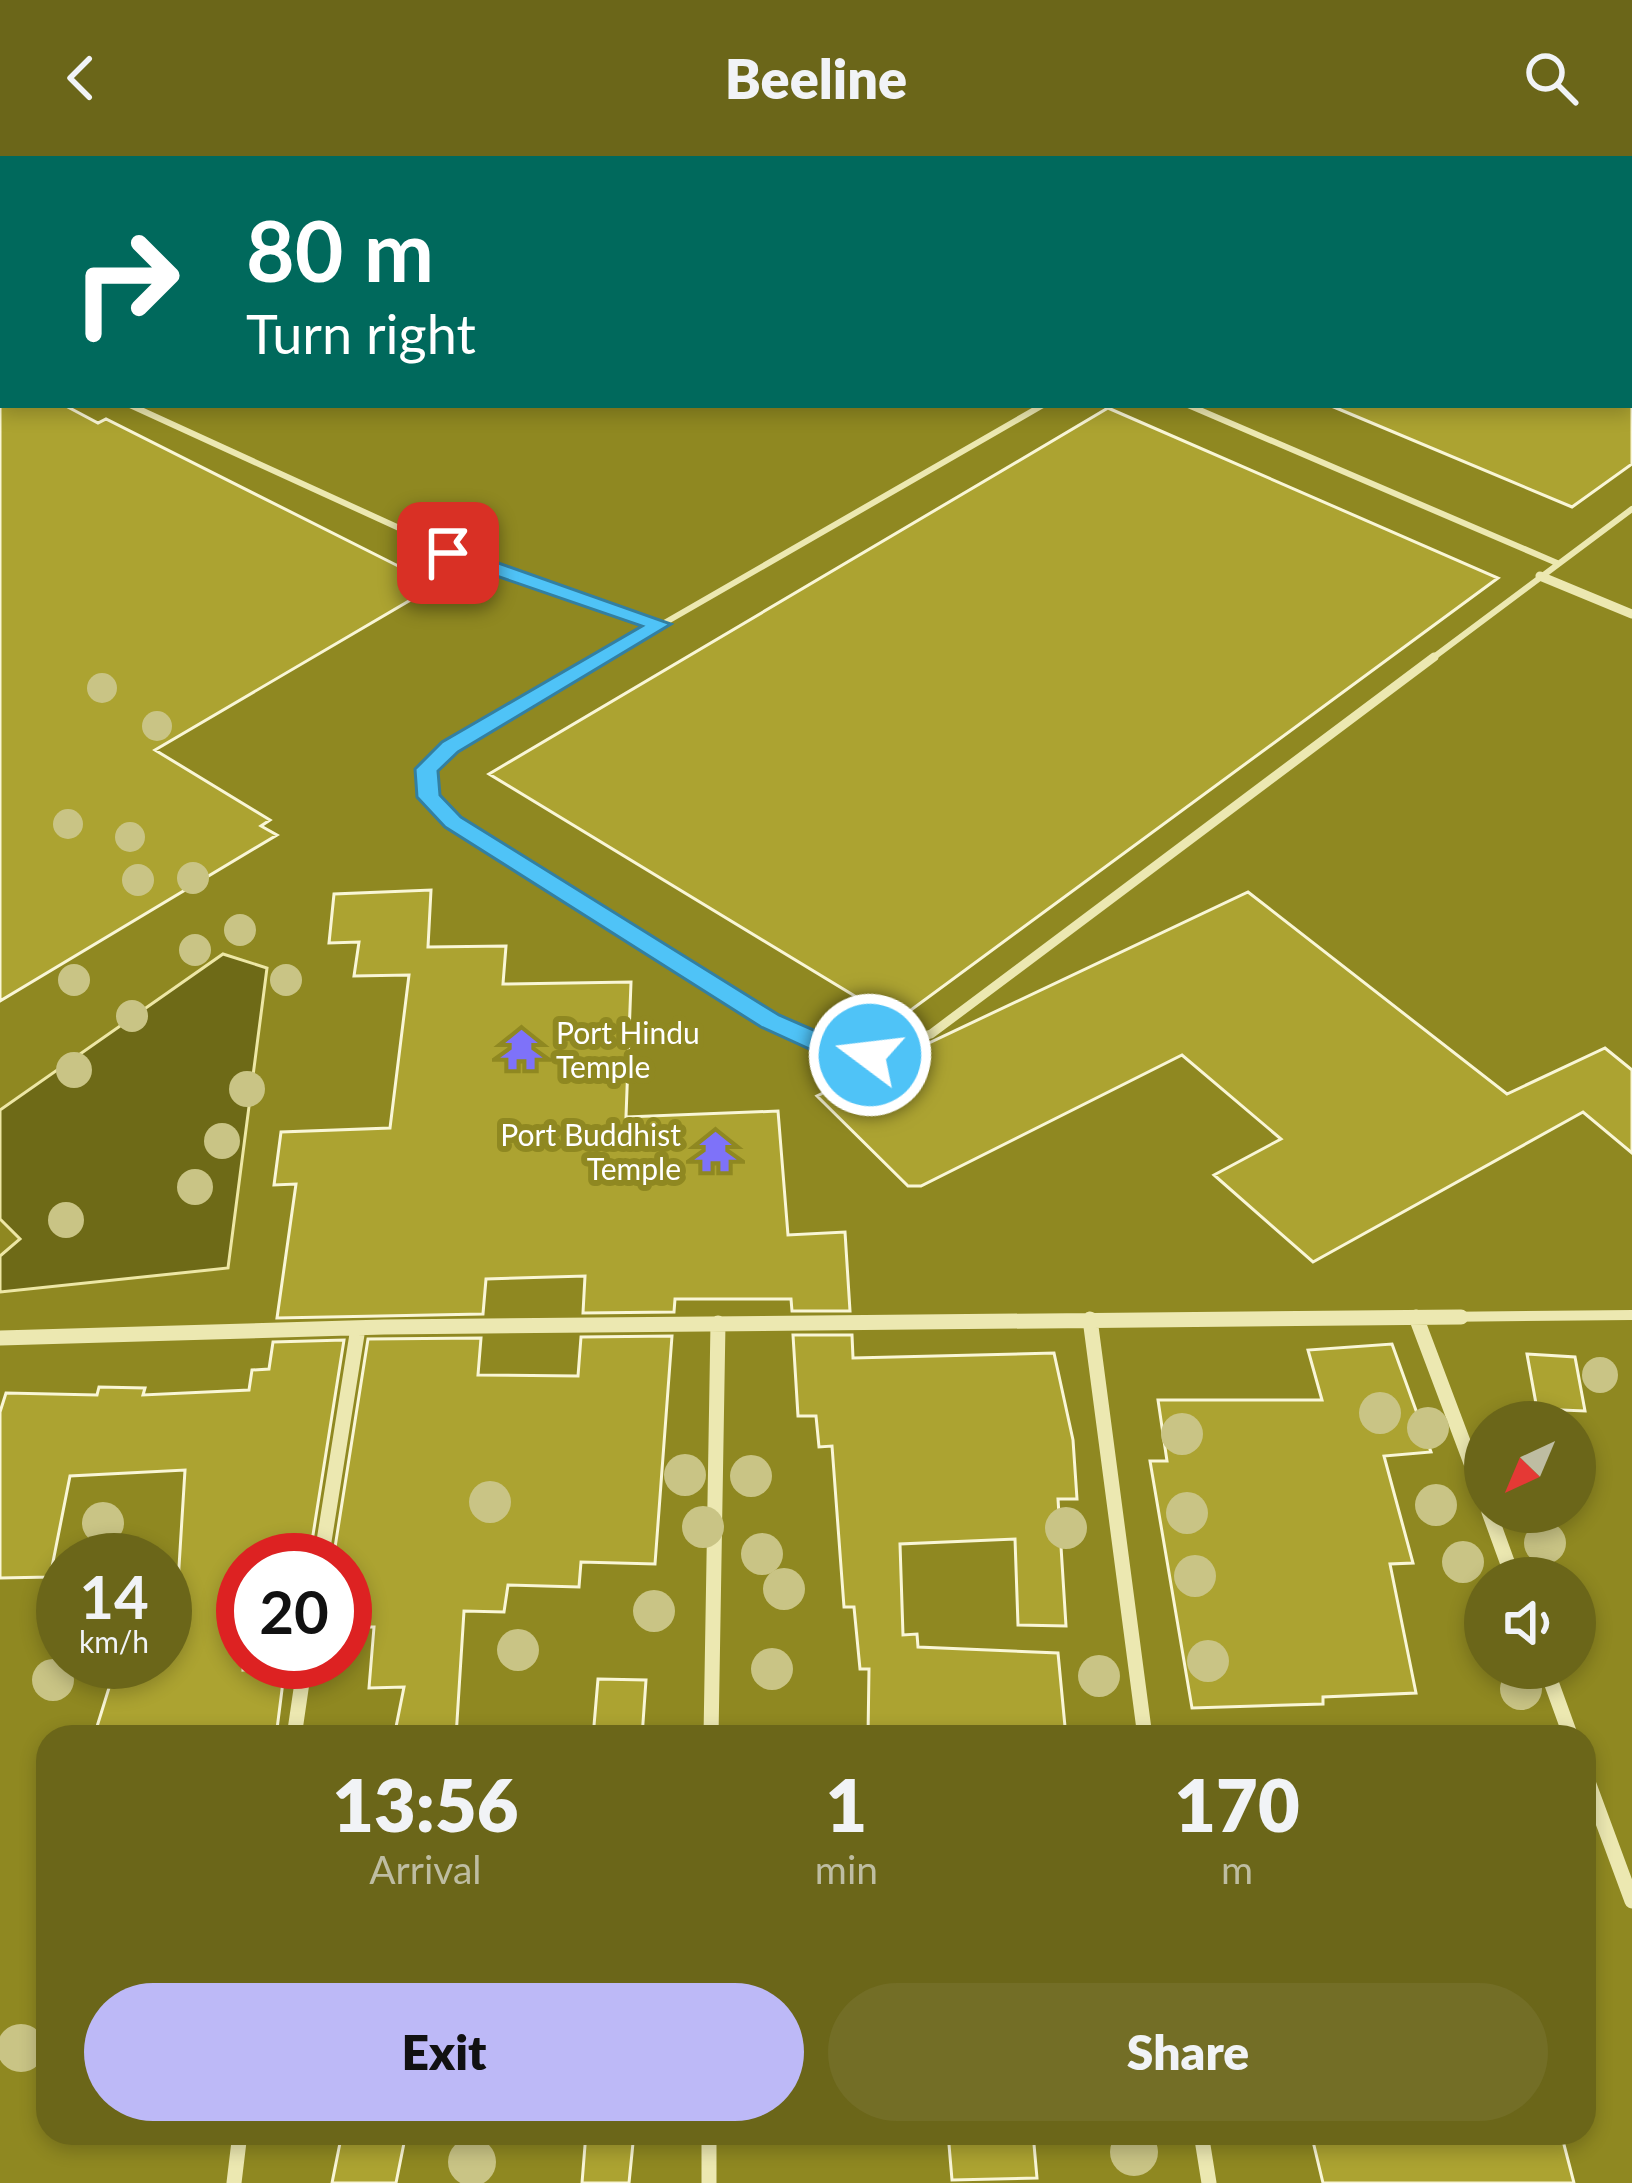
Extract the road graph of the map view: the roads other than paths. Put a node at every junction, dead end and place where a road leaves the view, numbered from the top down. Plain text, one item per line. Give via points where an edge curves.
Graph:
1 (136, 408) edge
2 (1038, 408) edge
3 (1195, 408) edge
4 (1632, 508) edge
5 (1557, 563) junction
6 (1540, 576) junction
7 (1632, 614) edge
8 (660, 624) junction
9 (1632, 1315) edge
10 (1416, 1316) junction
11 (1090, 1319) junction
12 (718, 1323) junction
13 (358, 1328) junction
14 (0, 1338) edge
15 (1464, 1444) edge
16 (325, 1533) edge
17 (301, 1689) edge
18 (1554, 1689) edge
19 (296, 1725) edge
20 (711, 1725) edge
21 (1143, 1725) edge
22 (1567, 1725) edge
23 (1596, 1804) edge
24 (1632, 1901) edge
25 (239, 2145) edge
26 (709, 2145) edge
27 (1204, 2145) edge
28 (234, 2183) edge
29 (709, 2183) edge
30 (1209, 2183) edge

1 - 8 lane via 448,553
2 - 8 lane
3 - 5 lane
4 - 5 lane
5 - 6 lane
6 - 7 street
6 - 8 lane via 931,1034 870,1055 770,1021 453,822 428,797 426,769 450,747
9 - 10 street
10 - 11 street
10 - 15 street
11 - 12 street
11 - 21 street
12 - 13 street
12 - 20 street
13 - 14 street
13 - 16 street
17 - 19 street
18 - 22 street
23 - 24 street
25 - 28 street
26 - 29 street
27 - 30 street

